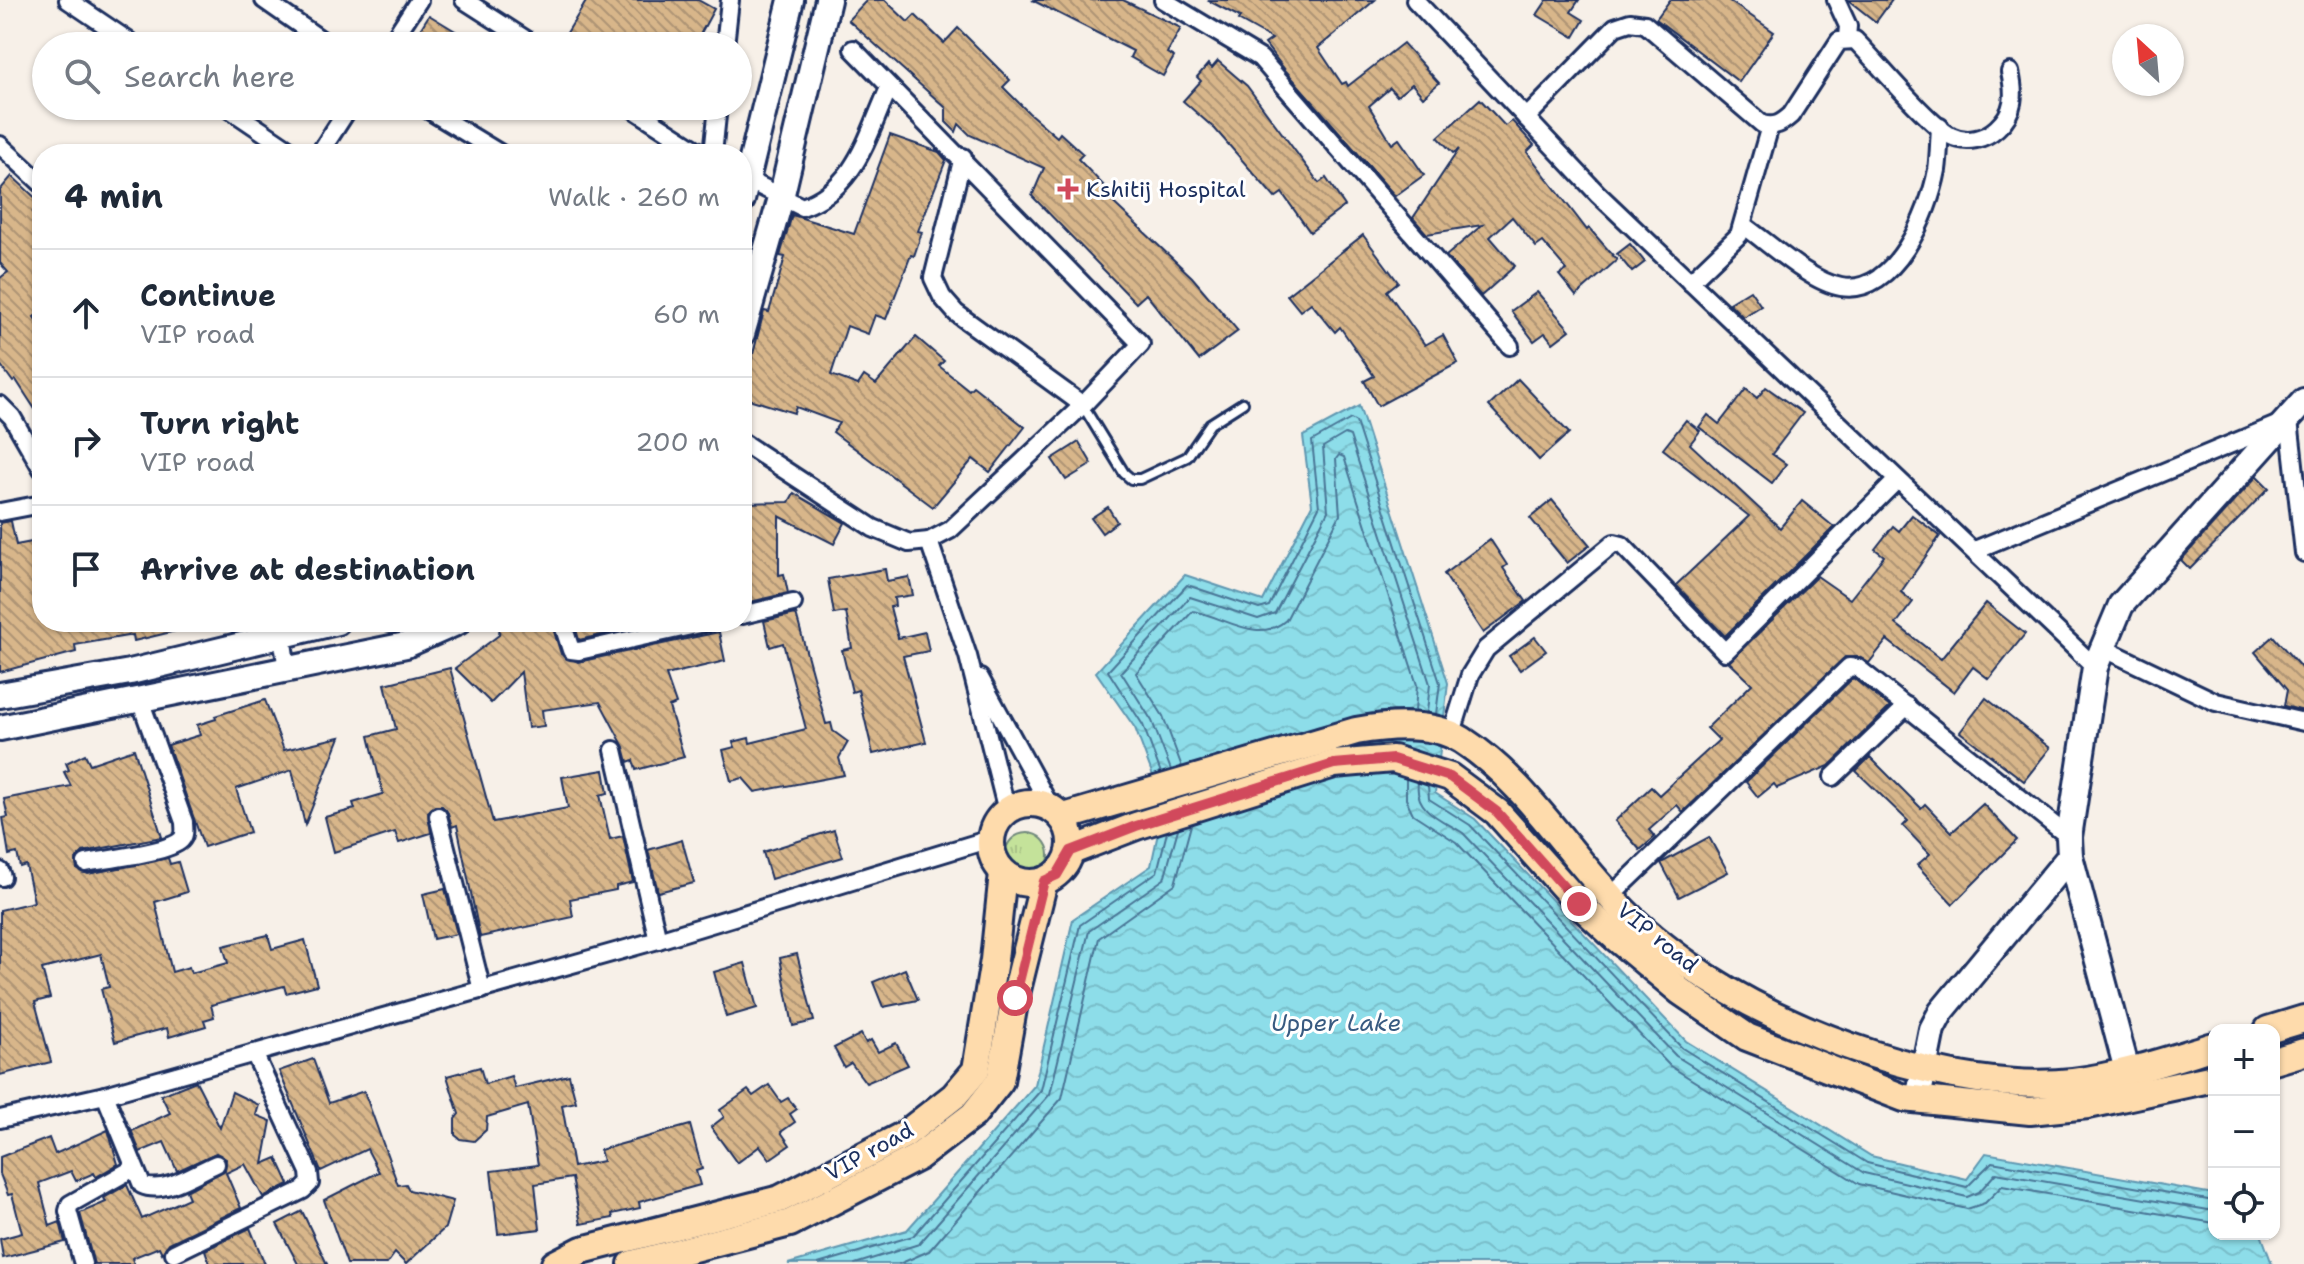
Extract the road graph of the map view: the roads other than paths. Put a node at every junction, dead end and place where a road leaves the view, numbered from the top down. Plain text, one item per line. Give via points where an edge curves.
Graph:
1 (68, 0) edge
2 (264, 0) edge
3 (419, 0) edge
4 (464, 0) edge
5 (730, 0) edge
6 (791, 0) edge
7 (828, 0) edge
8 (1163, 0) edge
9 (1415, 0) edge
10 (1836, 0) edge
11 (115, 32) edge
12 (310, 32) edge
13 (398, 32) edge
14 (514, 32) edge
15 (727, 32) edge
16 (1847, 38) junction
17 (853, 49) dead end
18 (2010, 72) dead end
19 (889, 88) junction
20 (1526, 118) junction
21 (246, 120) edge
22 (341, 120) edge
23 (445, 120) edge
24 (651, 120) edge
25 (717, 120) edge
26 (1770, 126) junction
27 (1940, 127) junction
28 (281, 144) edge
29 (325, 144) edge
30 (485, 144) edge
31 (688, 144) edge
32 (714, 144) edge
33 (0, 145) edge
34 (752, 154) edge
35 (963, 157) junction
36 (32, 175) edge
37 (752, 189) edge
38 (781, 198) junction
39 (1743, 225) junction
40 (1690, 282) junction
41 (752, 299) edge
42 (1510, 346) dead end
43 (2304, 401) edge
44 (1243, 403) dead end
45 (0, 405) edge
46 (1083, 405) junction
47 (2289, 420) junction
48 (752, 449) edge
49 (32, 452) edge
50 (1897, 480) junction
51 (32, 506) edge
52 (0, 512) edge
53 (929, 541) junction
54 (1975, 550) junction
55 (2304, 553) edge
56 (793, 603) dead end
57 (752, 613) edge
58 (274, 632) edge
59 (281, 632) edge
60 (435, 632) edge
61 (565, 632) edge
62 (664, 632) edge
63 (968, 656) junction
64 (2099, 658) junction
65 (287, 670) junction
66 (0, 695) edge
67 (140, 700) junction
68 (1907, 706) junction
69 (2304, 722) edge
70 (0, 728) edge
71 (1448, 735) junction
72 (614, 750) dead end
73 (1833, 777) dead end
74 (1007, 811) junction
75 (1057, 812) junction
76 (438, 816) dead end
77 (990, 839) junction
78 (2070, 846) junction
79 (1071, 851) junction
80 (86, 863) dead end
81 (1003, 873) junction
82 (1044, 881) junction
83 (1610, 897) junction
84 (658, 940) junction
85 (482, 990) junction
86 (2304, 1019) edge
87 (2280, 1026) edge
88 (2208, 1049) edge
89 (2304, 1052) edge
90 (254, 1053) junction
91 (2280, 1059) edge
92 (1923, 1071) junction
93 (2208, 1078) edge
94 (2130, 1084) junction
95 (105, 1095) junction
96 (1918, 1099) junction
97 (0, 1119) edge
98 (216, 1164) dead end
99 (134, 1168) junction
100 (174, 1253) dead end
101 (83, 1264) edge
102 (555, 1264) edge
103 (632, 1264) edge

1 - 11 street
2 - 12 street
3 - 13 street
4 - 14 street
5 - 15 street
6 - 34 street
7 - 38 street
8 - 42 street via 1260,58
9 - 20 street
10 - 16 street via 1848,26
16 - 26 street via 1839,41 1791,115
16 - 27 street via 1855,40
17 - 19 street
18 - 27 street via 2015,93 2010,112 1985,137 1964,140
19 - 35 street
19 - 38 street via 848,179 824,199 802,207
20 - 26 street via 1615,27 1630,22 1645,24
20 - 40 street
21 - 28 street
22 - 29 street
23 - 30 street
24 - 31 street
25 - 32 street
26 - 39 street
27 - 39 street via 1928,202 1903,251 1876,279 1854,288 1820,280
33 - 36 street
35 - 46 street via 933,278 937,288 956,313
35 - 46 street via 1141,344
37 - 38 street
38 - 41 street
39 - 40 street via 1731,246
40 - 50 street
43 - 47 street
44 - 46 lane via 1210,424 1187,457 1140,479 1124,473
45 - 49 street
46 - 53 street via 950,530
47 - 54 street
47 - 55 street
47 - 64 street via 2121,605
48 - 53 street via 873,528 909,543
50 - 54 street
50 - 71 street via 1725,652 1622,545 1614,543 1486,649 1470,675
51 - 52 street
53 - 63 street
54 - 64 street
56 - 57 street
58 - 66 street via 130,672
59 - 65 street
60 - 65 street via 406,645
61 - 62 street via 571,650 579,651
63 - 74 street
63 - 75 street
64 - 69 street via 2216,702
64 - 78 street
65 - 67 street
67 - 70 street
67 - 80 street via 184,822 184,836 165,847
68 - 73 street
68 - 78 street
68 - 83 street via 1858,668 1849,667
71 - 75 main road, VIP road via 1386,725 1127,799
71 - 83 main road, VIP road via 1461,739 1517,788
72 - 84 street
74 - 75 main road, VIP road via 1034,802
74 - 77 main road via 998,818
75 - 79 main road via 1071,833
76 - 85 street
77 - 81 main road, VIP road
77 - 84 street
78 - 92 street via 1941,1012
78 - 94 street
79 - 82 main road, VIP road via 1057,875
79 - 96 main road, VIP road via 1334,764 1393,759 1450,777 1497,812 1606,929 1747,1037
81 - 82 main road via 1022,883
81 - 102 main road, VIP road via 976,1070 954,1096 904,1135 780,1199 582,1250
82 - 103 main road, VIP road via 1000,1081 973,1115 918,1157 790,1223
83 - 92 main road, VIP road via 1690,966 1778,1017
84 - 85 street
85 - 90 street
86 - 87 main road
88 - 94 main road, VIP road
89 - 91 main road
90 - 95 street
90 - 100 street via 310,1183
92 - 94 main road, VIP road via 1982,1080
92 - 96 street
93 - 94 main road, VIP road
94 - 96 main road, VIP road via 2030,1111
95 - 97 street
95 - 99 street
98 - 99 street via 151,1189 142,1185
99 - 101 street via 70,1204

